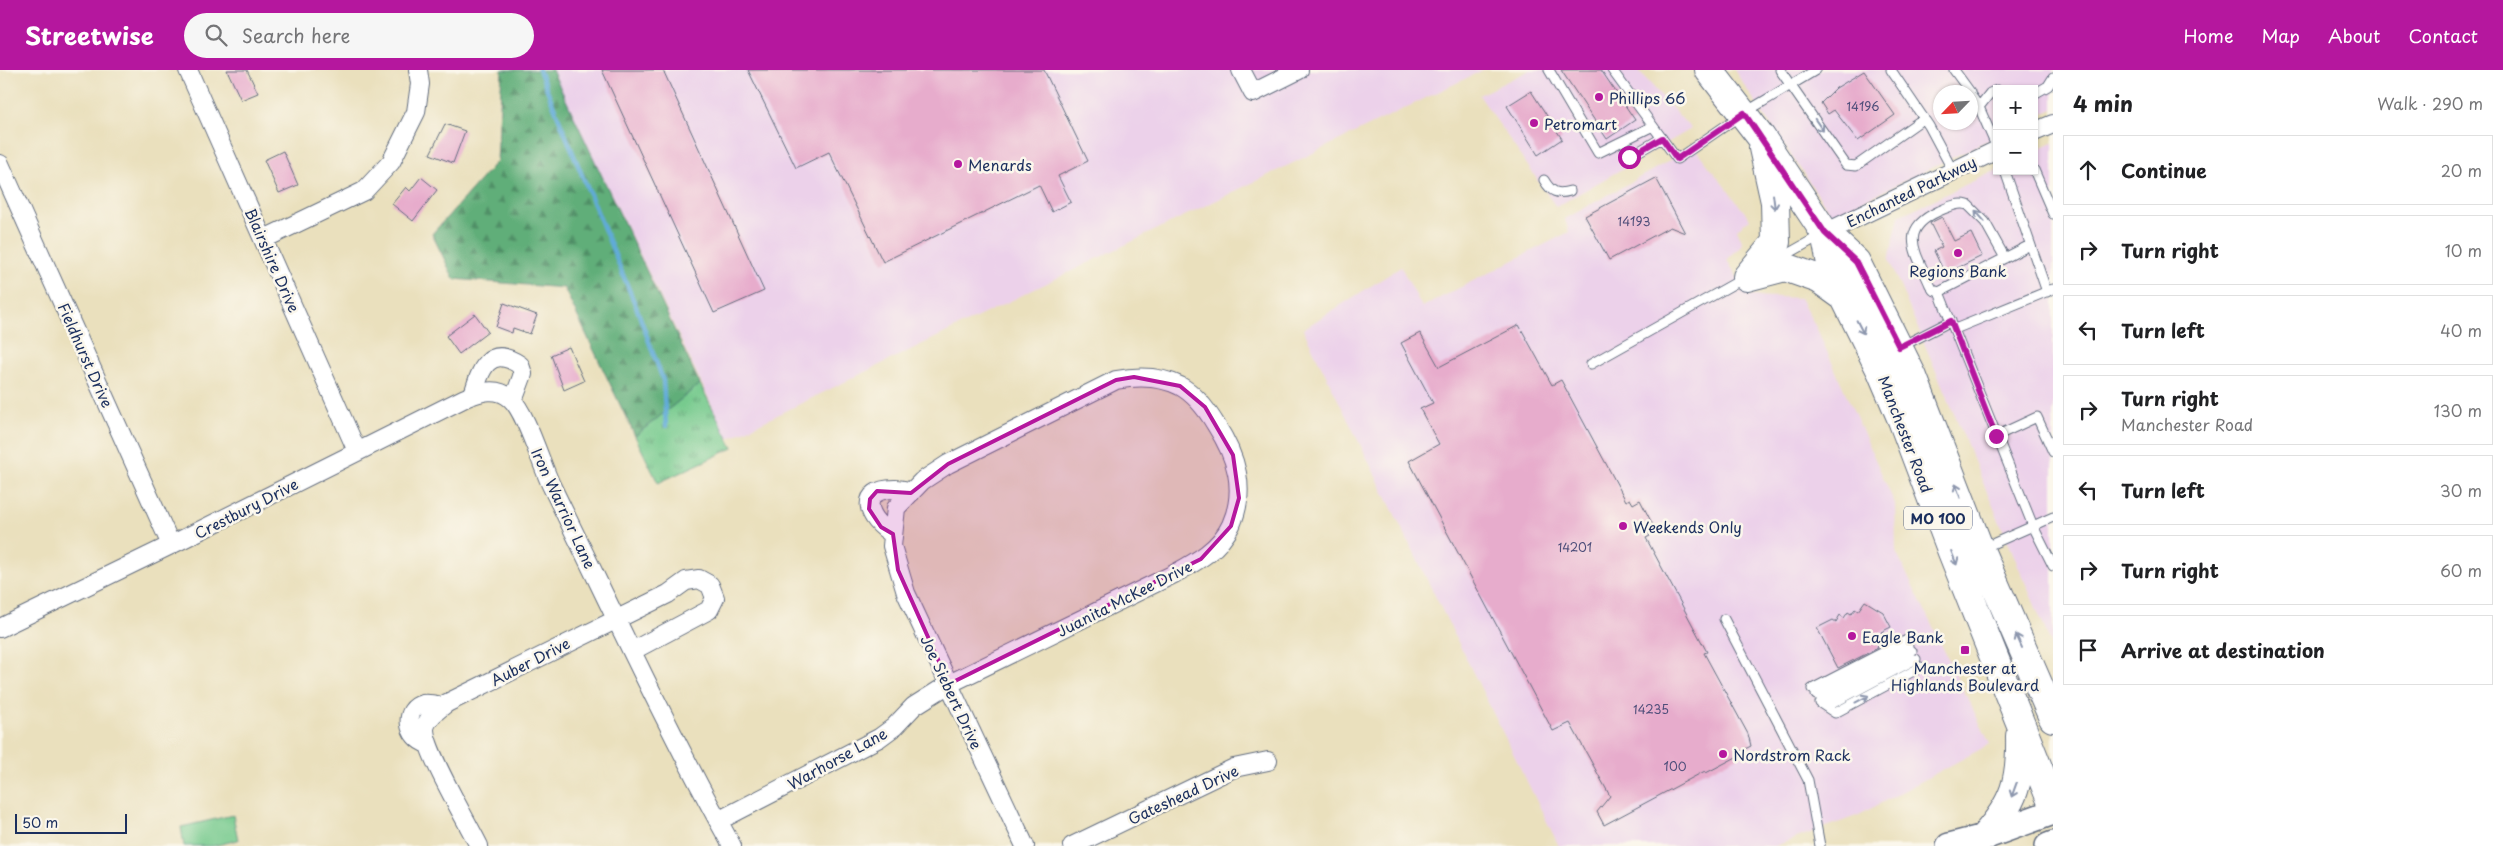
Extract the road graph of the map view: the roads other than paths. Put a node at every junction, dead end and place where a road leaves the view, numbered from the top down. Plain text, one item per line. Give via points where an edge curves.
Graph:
1 (188, 70) edge
2 (418, 70) edge
3 (1241, 70) edge
4 (1299, 70) edge
5 (1549, 70) edge
6 (1612, 70) edge
7 (1709, 70) edge
8 (1780, 70) edge
9 (1816, 70) edge
10 (1891, 70) edge
11 (1954, 70) edge
12 (2053, 78) edge
13 (1792, 85) junction
14 (1964, 85) edge
15 (1993, 92) edge
16 (2038, 92) edge
17 (1979, 107) joint
18 (1744, 113) junction
19 (1924, 118) junction
20 (2053, 124) edge
21 (1653, 126) junction
22 (2038, 130) edge
23 (1761, 137) junction
24 (1662, 138) junction
25 (1993, 140) edge
26 (1993, 151) edge
27 (1629, 157) dead end
28 (0, 164) edge
29 (1953, 171) junction
30 (2006, 175) edge
31 (2036, 175) edge
32 (1544, 180) dead end
33 (1570, 191) dead end
34 (2053, 214) edge
35 (1825, 233) junction
36 (264, 239) junction
37 (2030, 245) junction
38 (2004, 258) junction
39 (1747, 277) junction
40 (2050, 290) edge
41 (1938, 292) junction
42 (1845, 298) junction
43 (1953, 325) junction
44 (1899, 347) junction
45 (1591, 364) dead end
46 (473, 395) junction
47 (512, 400) junction
48 (1996, 436) junction
49 (357, 451) junction
50 (2053, 452) edge
51 (911, 493) junction
52 (896, 508) joint
53 (2053, 517) edge
54 (2033, 526) junction
55 (892, 534) junction
56 (171, 546) junction
57 (1980, 550) junction
58 (2053, 566) edge
59 (616, 618) junction
60 (1724, 619) dead end
61 (0, 628) edge
62 (632, 651) junction
63 (1921, 667) dead end
64 (949, 684) junction
65 (1818, 698) junction
66 (2053, 718) edge
67 (2020, 724) junction
68 (1268, 761) dead end
69 (2053, 805) edge
70 (2053, 812) edge
71 (718, 820) junction
72 (1984, 836) junction
73 (2053, 844) edge
74 (479, 846) edge
75 (732, 846) edge
76 (1025, 846) edge
77 (1072, 846) edge
78 (1820, 846) edge
79 (1949, 846) edge
80 (2048, 846) edge

1 - 36 street, Blairshire Drive
2 - 36 street via 420,84 416,112 391,162 364,190
3 - 4 street via 1253,94
5 - 21 lane via 1598,153
6 - 21 lane
7 - 18 main road, Manchester Road / MO 100
8 - 13 lane
9 - 13 lane
10 - 19 lane
11 - 14 lane
12 - 16 lane via 2048,86
13 - 18 lane
13 -> 19 lane via 1846,165 1856,166
15 - 17 lane
17 - 25 lane
18 - 23 main road, Manchester Road / MO 100
18 - 24 lane via 1677,159
19 - 29 lane
20 - 22 street
21 - 24 lane
23 - 35 main road, Manchester Road / MO 100
23 -> 39 main road via 1774,202 1776,242
24 - 27 lane
26 - 29 street, Enchanted Parkway
28 - 56 street, Fieldhurst Drive
29 - 35 street, Enchanted Parkway
30 - 37 lane
31 - 34 lane
32 - 33 lane via 1554,192
35 - 39 lane
35 - 42 main road, Manchester Road / MO 100 via 1832,274
35 - 44 main road, Manchester Road / MO 100 via 1856,262
36 - 49 street, Blairshire Drive
37 - 38 lane
37 - 40 lane
38 - 41 lane
38 -> 41 lane via 1985,222 1968,205 1954,204 1924,218 1916,226 1914,246 1930,285
39 - 42 main road via 1785,267 1819,279
39 - 45 lane
40 - 43 lane
41 - 43 lane
42 -> 67 main road, Manchester Road / MO 100 via 1902,420
43 - 44 lane
43 - 48 lane
57 -> 44 main road, Manchester Road / MO 100 via 1941,444
46 - 47 street, Crestbury Drive via 493,391
46 - 47 street via 481,369 487,362 509,359 520,365 523,374
46 - 49 street, Crestbury Drive
47 - 59 street, Iron Warrior Lane
48 - 50 lane via 2037,417
48 - 54 lane
49 - 56 street, Crestbury Drive
51 - 52 street, Juanita McKee Drive
51 - 55 street via 906,489 887,489 877,491 870,500 873,518
51 - 64 street, Juanita McKee Drive via 922,481 948,464 1116,380 1134,377 1180,386 1205,407 1233,455 1238,473 1239,498 1231,526 1201,559
52 - 55 street, Joe Siebert Drive
53 - 54 lane
54 - 57 lane
54 - 58 lane
55 - 64 street, Joe Siebert Drive via 898,570
56 - 61 street, Crestbury Drive
66 -> 57 main road, Manchester Road / MO 100
59 - 62 street, Iron Warrior Lane
59 - 62 street via 693,579 699,578 710,585 715,598 709,610
59 - 74 street, Auber Drive via 444,706 428,719 425,729 428,744
60 - 78 lane via 1808,780
62 - 71 street, Iron Warrior Lane
65 -> 63 lane via 1835,713
64 - 71 street, Warhorse Lane via 914,706 879,738
64 - 76 street, Joe Siebert Drive
65 - 65 lane via 1912,648
67 - 69 main road, Manchester Road / MO 100
67 -> 72 main road via 2021,769 2014,791 2002,817
68 - 77 street, Gateshead Drive via 1234,768
70 - 72 street
71 - 75 street, Iron Warrior Lane
72 - 79 street
73 - 80 street

